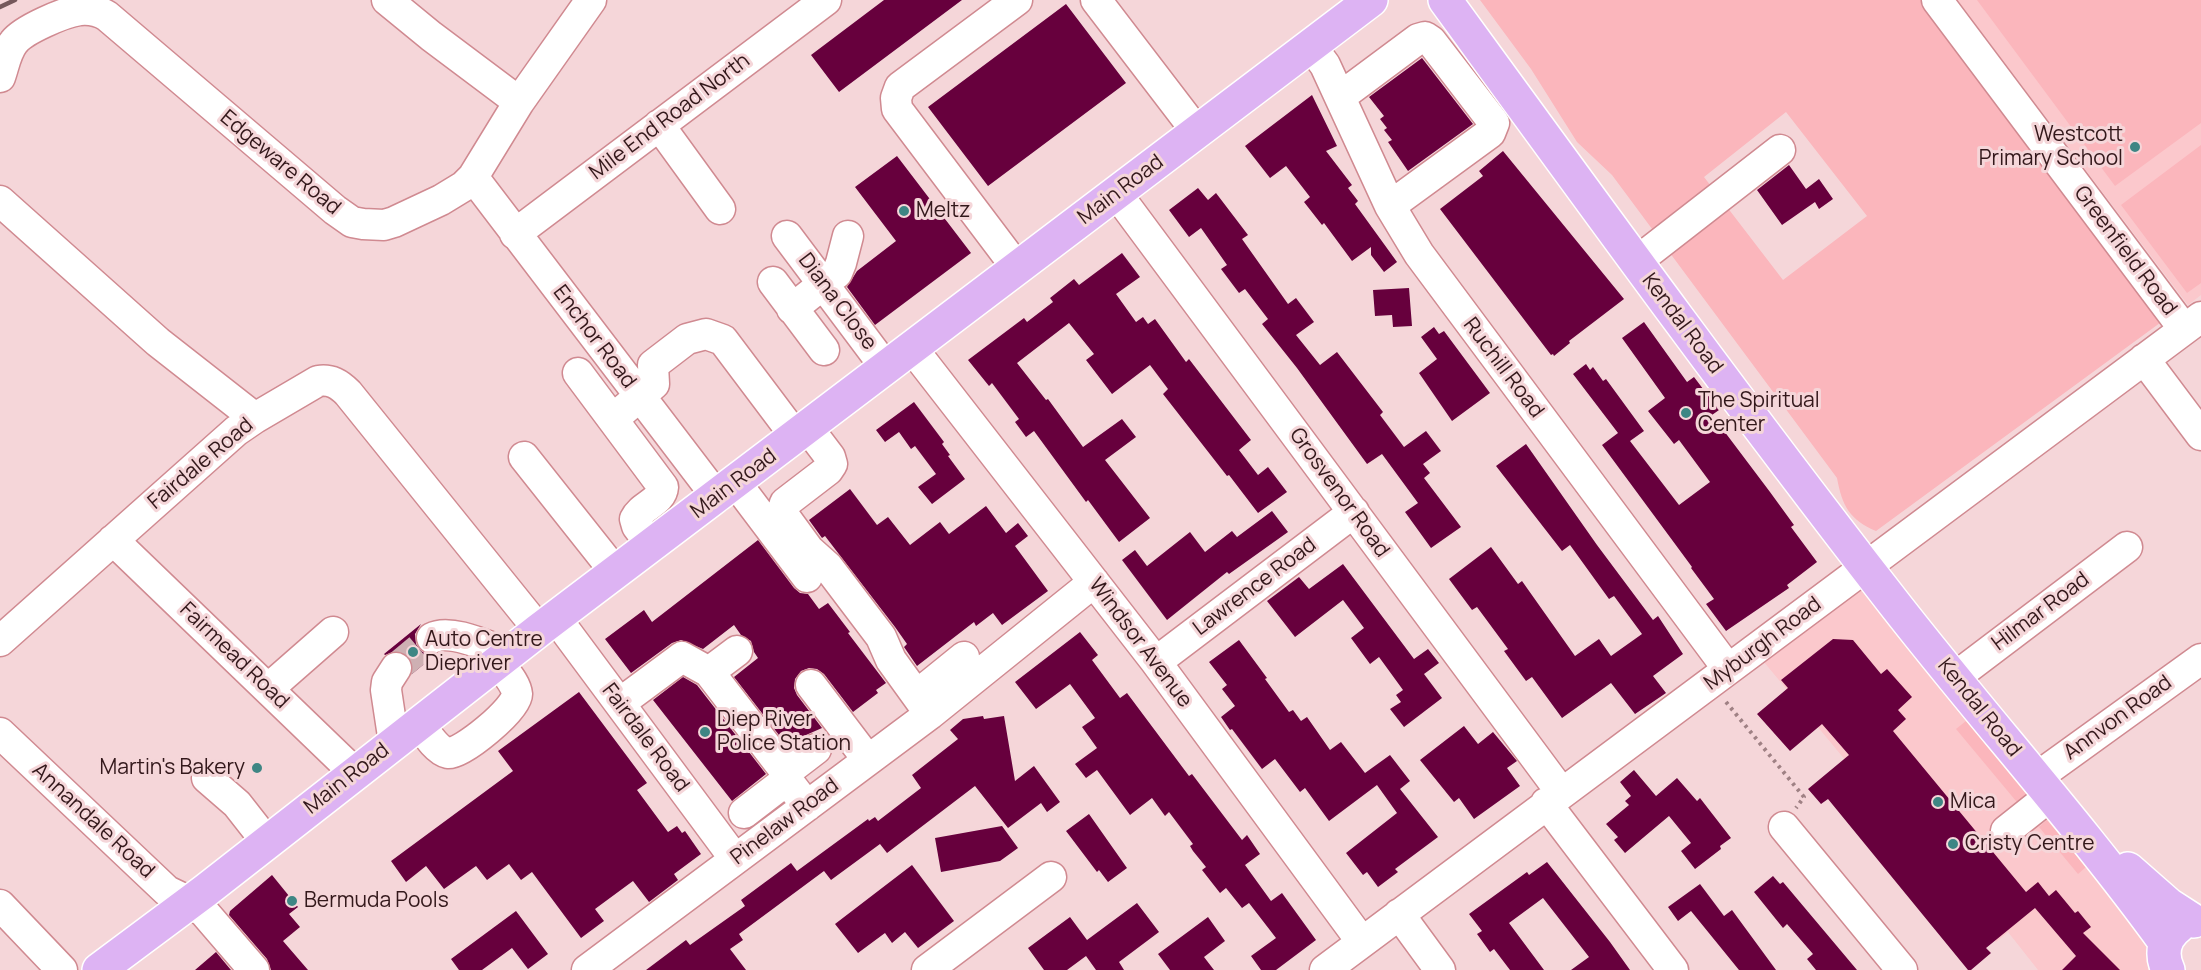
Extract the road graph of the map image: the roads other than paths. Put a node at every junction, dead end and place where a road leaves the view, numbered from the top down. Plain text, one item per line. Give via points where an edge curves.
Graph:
1 (387, 0) edge
2 (591, 0) edge
3 (826, 0) edge
4 (1017, 0) edge
5 (1095, 0) edge
6 (1371, 0) edge
7 (1445, 0) edge
8 (1937, 0) edge
9 (1311, 46) junction
10 (0, 77) edge
11 (1340, 97) junction
12 (519, 102) junction
13 (659, 125) junction
14 (1197, 132) junction
15 (1780, 150) dead end
16 (472, 177) junction
17 (1117, 194) junction
18 (0, 201) edge
19 (1390, 206) junction
20 (720, 209) dead end
21 (515, 234) junction
22 (787, 236) dead end
23 (848, 236) dead end
24 (1636, 262) junction
25 (1017, 268) junction
26 (772, 282) dead end
27 (824, 284) junction
28 (792, 309) junction
29 (2193, 323) edge
30 (912, 348) junction
31 (824, 350) dead end
32 (2144, 359) junction
33 (886, 368) junction
34 (578, 373) dead end
35 (639, 397) junction
36 (255, 418) junction
37 (613, 419) junction
38 (802, 433) junction
39 (2201, 435) edge
40 (524, 457) dead end
41 (726, 490) junction
42 (1354, 512) junction
43 (113, 540) junction
44 (652, 546) junction
45 (2127, 547) dead end
46 (1866, 567) junction
47 (616, 573) junction
48 (807, 577) dead end
49 (1094, 582) junction
50 (547, 624) junction
51 (333, 632) dead end
52 (432, 638) tunnel mouth
53 (0, 641) edge
54 (737, 651) dead end
55 (964, 657) dead end
56 (503, 658) junction
57 (2201, 659) edge
58 (1156, 662) junction
59 (396, 668) tunnel mouth
60 (1728, 669) junction
61 (709, 672) junction
62 (1954, 678) junction
63 (812, 686) dead end
64 (268, 689) junction
65 (620, 703) junction
66 (924, 704) junction
67 (0, 733) edge
68 (407, 733) junction
69 (816, 749) dead end
70 (868, 760) junction
71 (355, 773) junction
72 (786, 776) junction
73 (207, 778) dead end
74 (2049, 794) junction
75 (1554, 798) junction
76 (807, 806) junction
77 (744, 813) dead end
78 (1784, 827) road end
79 (2006, 831) dead end
80 (266, 841) junction
81 (735, 859) junction
82 (1051, 877) dead end
83 (190, 902) junction
84 (0, 905) edge
85 (1399, 914) junction
86 (2199, 921) edge
87 (1362, 942) junction
88 (2162, 958) edge
89 (62, 970) edge
90 (99, 970) edge
91 (254, 970) edge
92 (587, 970) edge
93 (927, 970) edge
94 (1324, 970) edge
95 (1440, 970) edge
96 (1673, 970) edge
97 (1902, 970) edge

1 - 12 street
2 - 12 street, Edgeware Road
3 - 13 street, Mile End Road North
4 - 25 street via 900,87 896,98 897,109
5 - 14 street
6 - 9 main road, Main Road
7 - 24 main road, Kendal Road
8 - 29 street, Greenfield Road
9 - 11 street, Ruchill Road
9 - 14 main road, Main Road
10 - 16 street, Edgeware Road via 10,49 24,33 67,14 94,10 107,16 352,222 394,222 448,196
11 - 19 street, Ruchill Road
11 - 19 street via 1425,37 1492,120 1494,127 1490,133
12 - 16 street, Edgeware Road
13 - 20 street
13 - 21 street, Mile End Road North
14 - 17 main road, Main Road
15 - 24 street
16 - 21 street, Enchor Road
17 - 25 main road, Main Road
17 - 42 street, Grosvenor Road
18 - 36 street via 158,342
19 - 60 street, Ruchill Road via 1419,254
21 - 35 street, Enchor Road
22 - 27 street, Diana Close
23 - 27 street via 840,268
24 - 46 main road, Kendal Road
25 - 30 main road, Main Road
26 - 28 street
27 - 28 street
27 - 33 street, Diana Close
28 - 31 street
29 - 32 street, Myburgh Road
30 - 33 main road, Main Road
30 - 49 street, Windsor Avenue
32 - 39 street
32 - 46 street, Myburgh Road
33 - 38 main road, Main Road
34 - 37 street
35 - 37 street
35 - 38 street via 654,384 653,365 687,339 706,334 723,340
35 - 41 street, Enchor Road
36 - 43 street, Fairdale Road
36 - 50 street, Fairdale Road via 318,381 341,386
37 - 44 street via 663,487 660,497 635,519
38 - 41 main road, Main Road
38 - 66 street via 830,457 832,464 785,503 782,513 881,637 891,660
40 - 47 street
41 - 44 main road, Main Road
41 - 48 street, Enchor Road
42 - 58 street, Lawrence Road
42 - 75 street, Grosvenor Road
43 - 53 street, Fairdale Road
43 - 64 street, Fairmead Road
44 - 47 main road, Main Road
45 - 62 street, Hilmar Road
46 - 60 street, Myburgh Road
46 - 62 main road, Kendal Road
47 - 50 main road, Main Road
49 - 58 street, Windsor Avenue
49 - 66 street, Pinelaw Road
50 - 56 main road, Main Road
50 - 65 street, Fairdale Road
51 - 64 street
52 - 56 street via 438,634 456,636
54 - 61 street
55 - 66 street
56 - 68 main road, Main Road
56 - 68 street via 515,687 515,702 504,716 462,749 446,753
57 - 74 street, Annvon Road
58 - 87 street, Windsor Avenue
59 - 68 street via 386,690
60 - 75 street, Myburgh Road
61 - 65 street via 682,657
61 - 72 street
62 - 74 main road, Kendal Road
63 - 70 street
64 - 71 street, Fairmead Road
65 - 81 street, Fairdale Road
66 - 70 street, Pinelaw Road
67 - 83 street, Annandale Road via 167,891
68 - 71 main road, Main Road
69 - 72 street
70 - 76 street, Pinelaw Road
71 - 80 main road, Main Road
72 - 76 street
72 - 77 street
73 - 80 street via 237,804
74 - 79 street, Annvon Road
74 - 86 main road, Kendal Road via 2169,905
74 - 88 main road, Kendal Road
75 - 85 street, Myburgh Road
75 - 96 street, Grosvenor Road
76 - 81 street, Pinelaw Road
78 - 97 street
80 - 83 main road, Main Road
81 - 92 street, Pinelaw Road
82 - 93 street
83 - 90 main road, Main Road
83 - 91 street, Annandale Road
84 - 89 street
85 - 87 street, Myburgh Road
85 - 95 street
86 - 88 main road via 2173,930
87 - 94 street, Myburgh Road

